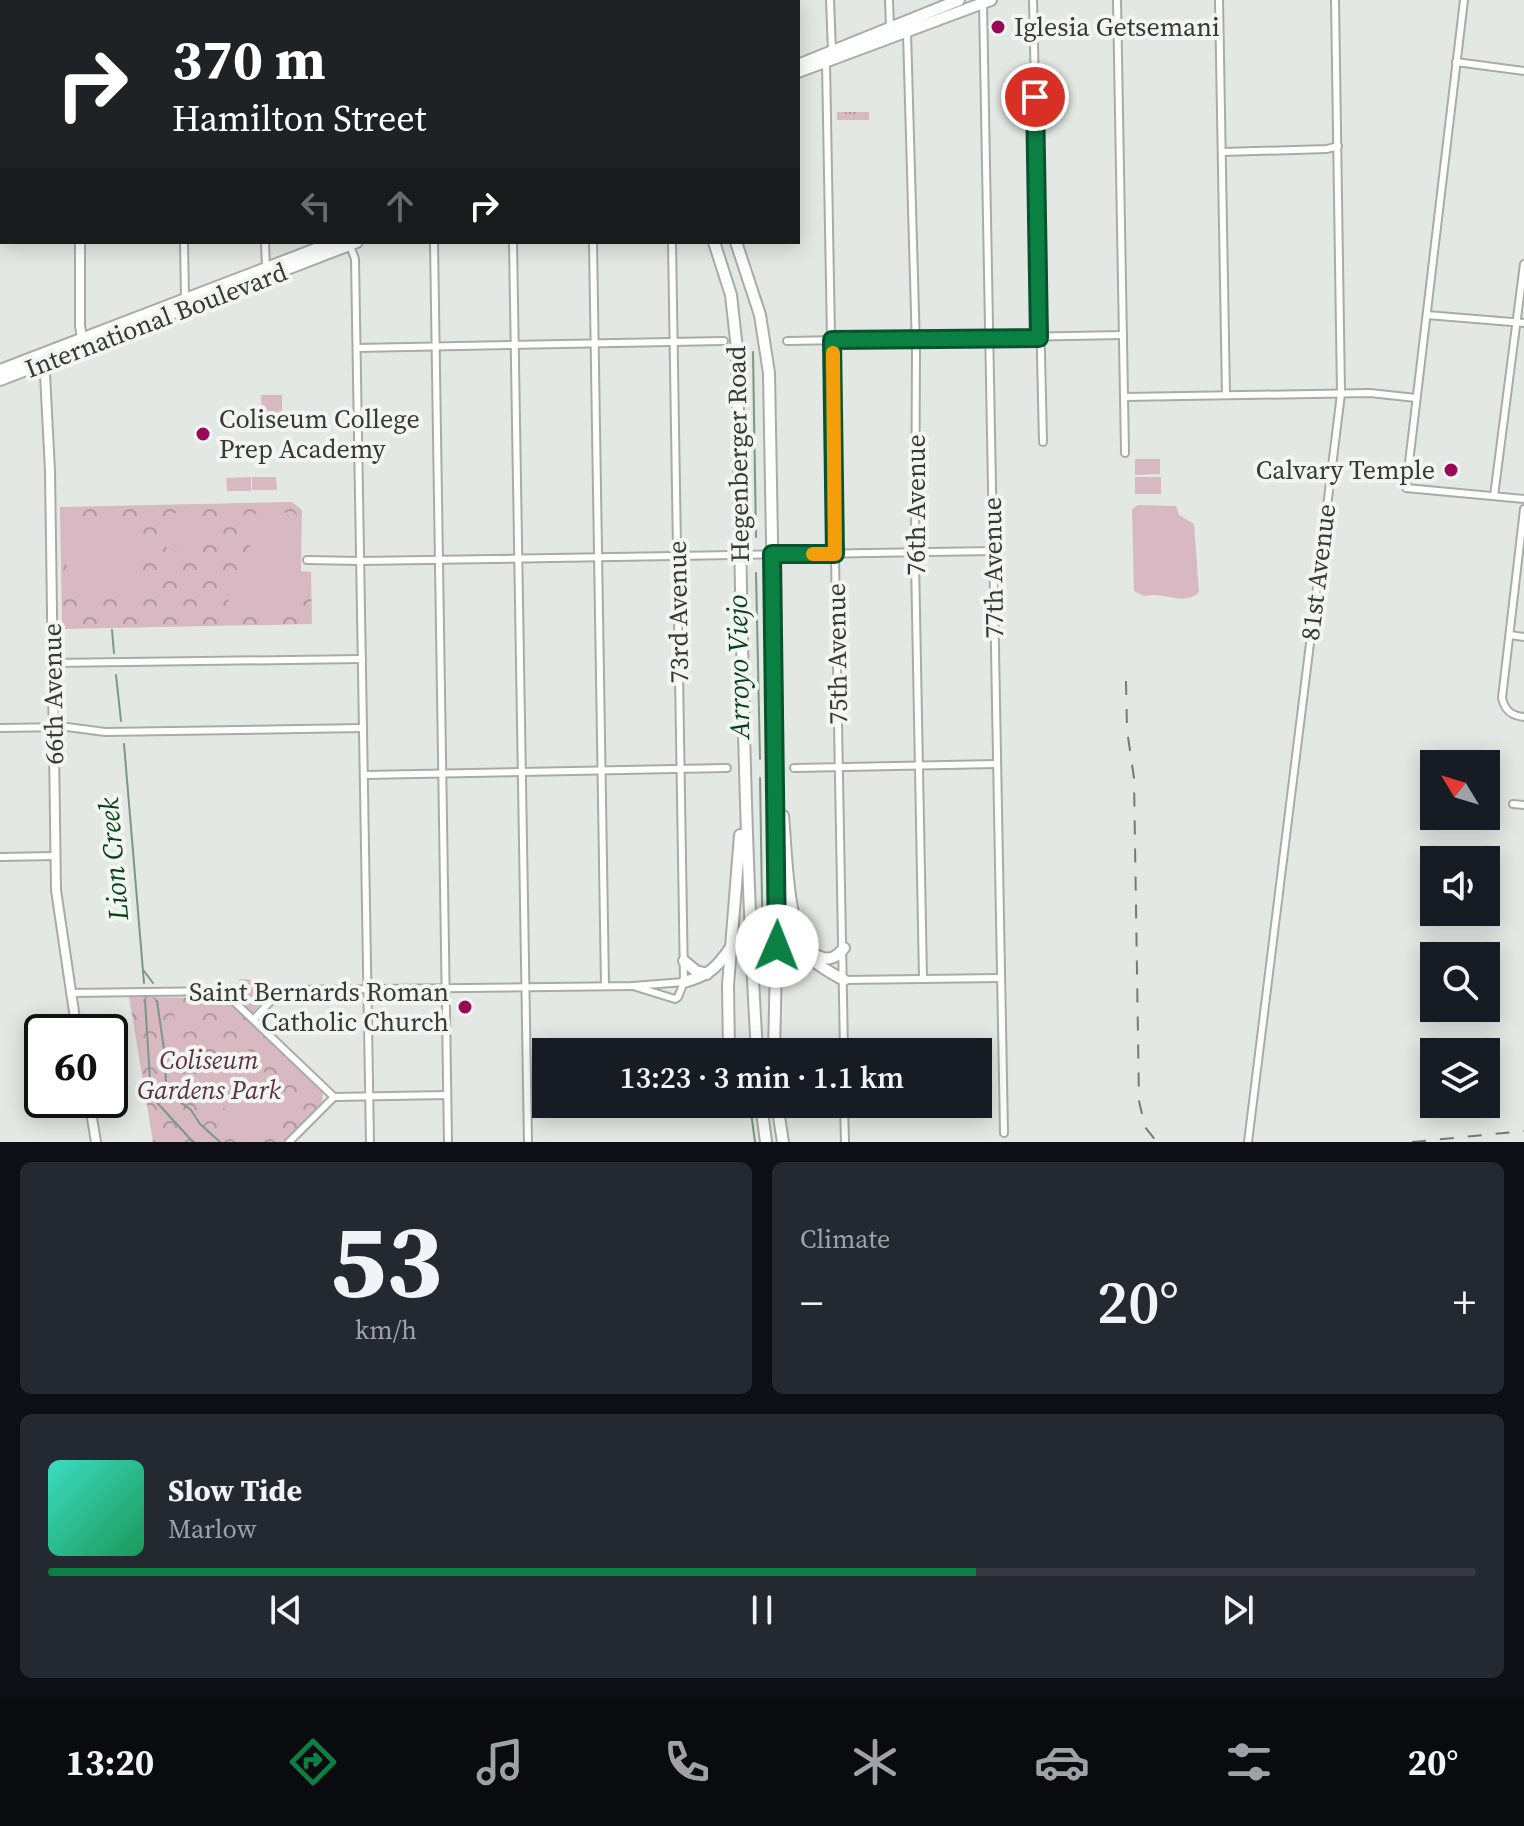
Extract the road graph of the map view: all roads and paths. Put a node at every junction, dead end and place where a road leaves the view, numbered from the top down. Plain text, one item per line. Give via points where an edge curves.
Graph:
1 (830, 0) edge
2 (889, 0) edge
3 (959, 0) edge
4 (1033, 0) edge
5 (1117, 0) edge
6 (1219, 0) edge
7 (1335, 0) edge
8 (1464, 0) edge
9 (987, 2) edge
10 (943, 3) edge
11 (890, 27) junction
12 (907, 32) junction
13 (832, 51) junction
14 (1456, 62) junction
15 (826, 63) junction
16 (800, 64) edge
17 (800, 71) edge
18 (1524, 71) edge
19 (1338, 146) junction
20 (1222, 152) junction
21 (80, 244) edge
22 (184, 244) edge
23 (265, 244) edge
24 (329, 244) edge
25 (349, 244) edge
26 (352, 244) edge
27 (434, 244) edge
28 (513, 244) edge
29 (593, 244) edge
30 (672, 244) edge
31 (715, 244) edge
32 (737, 244) edge
33 (1524, 264) edge
34 (266, 268) junction
35 (185, 298) junction
36 (1427, 315) junction
37 (1520, 323) edge
38 (1123, 335) junction
39 (913, 337) junction
40 (988, 338) junction
41 (1039, 338) junction
42 (832, 340) junction
43 (724, 341) dead end
44 (787, 341) dead end
45 (83, 343) junction
46 (674, 343) junction
47 (515, 345) junction
48 (595, 345) junction
49 (436, 347) junction
50 (357, 348) junction
51 (41, 360) junction
52 (0, 370) edge
53 (0, 380) edge
54 (1341, 394) junction
55 (1226, 395) junction
56 (1124, 397) junction
57 (1416, 398) junction
58 (1043, 442) dead end
59 (1125, 453) dead end
60 (1494, 496) junction
61 (1524, 499) edge
62 (1524, 509) edge
63 (993, 551) junction
64 (917, 552) junction
65 (772, 554) junction
66 (835, 554) junction
67 (740, 555) junction
68 (676, 556) junction
69 (519, 558) junction
70 (598, 558) junction
71 (307, 560) dead end
72 (440, 560) junction
73 (360, 561) junction
74 (1510, 635) junction
75 (1524, 637) edge
76 (362, 659) junction
77 (53, 663) junction
78 (1524, 717) edge
79 (0, 728) edge
80 (54, 728) junction
81 (363, 728) junction
82 (996, 764) junction
83 (918, 765) junction
84 (776, 767) junction
85 (838, 767) junction
86 (727, 768) dead end
87 (744, 768) junction
88 (794, 768) dead end
89 (681, 770) junction
90 (601, 771) junction
91 (522, 772) junction
92 (443, 774) junction
93 (364, 775) junction
94 (1513, 804) dead end
95 (1524, 805) edge
96 (55, 856) junction
97 (0, 857) edge
98 (733, 946) junction
99 (844, 948) junction
100 (806, 950) junction
101 (684, 961) junction
102 (707, 974) junction
103 (1001, 978) junction
104 (923, 979) junction
105 (844, 980) junction
106 (684, 982) junction
107 (526, 986) junction
108 (605, 986) junction
109 (633, 986) junction
110 (446, 987) junction
111 (367, 988) junction
112 (70, 993) junction
113 (74, 1014) edge
114 (254, 1019) junction
115 (729, 1038) edge
116 (756, 1038) edge
117 (774, 1038) edge
118 (844, 1038) edge
119 (369, 1095) junction
120 (447, 1095) junction
121 (334, 1097) junction
122 (92, 1118) edge
123 (763, 1118) edge
124 (779, 1118) edge
125 (844, 1118) edge
126 (1004, 1133) dead end
127 (96, 1142) edge
128 (289, 1142) edge
129 (370, 1142) edge
130 (448, 1142) edge
131 (528, 1142) edge
132 (766, 1142) edge
133 (783, 1142) edge
134 (845, 1142) edge
135 (1248, 1142) edge

1 - 13 street
2 - 11 street
3 - 10 main road
4 - 41 street
5 - 38 street
6 - 20 street
7 - 19 street, 81st Avenue
8 - 14 street
9 - 12 main road
9 - 40 street, 77th Avenue
10 - 11 main road
11 - 13 main road
12 - 15 main road
12 - 39 street, 76th Avenue
13 - 16 main road
14 - 18 street
14 - 36 street
15 - 17 main road
15 - 42 street, 75th Avenue
19 - 20 street
19 - 54 street, 81st Avenue
20 - 55 street
21 - 45 street
22 - 35 street
23 - 34 street
24 - 34 main road, International Boulevard
25 - 45 main road, International Boulevard
26 - 50 street
27 - 49 street
28 - 47 street
29 - 48 street
30 - 46 street, 73rd Avenue
31 - 67 main road, Hegenberger Road via 735,321
32 - 65 main road, Hegenberger Road via 767,345
33 - 37 street
34 - 35 main road, International Boulevard
35 - 45 main road, International Boulevard
36 - 37 street
36 - 57 street
37 - 60 street
38 - 41 street
38 - 56 street
39 - 40 street
39 - 42 street
39 - 64 street, 76th Avenue
40 - 41 street
40 - 63 street, 77th Avenue
41 - 58 street
42 - 44 street
42 - 66 street, 75th Avenue
43 - 46 street
45 - 51 main road, International Boulevard
46 - 48 street
46 - 68 street, 73rd Avenue
47 - 48 street
47 - 49 street
47 - 69 street
48 - 70 street
49 - 50 street
49 - 72 street
50 - 73 street
51 - 52 main road, International Boulevard
51 - 53 main road, International Boulevard
51 - 77 street, 66th Avenue via 50,471
54 - 55 street
54 - 57 street
54 - 135 street, 81st Avenue
55 - 56 street
56 - 59 street
57 - 60 street via 1406,488
60 - 61 street
62 - 74 street
63 - 64 street
63 - 82 street, 77th Avenue
64 - 66 street
64 - 83 street, 76th Avenue
65 - 66 street
65 - 67 street
65 - 84 main road, Hegenberger Road
66 - 85 street, 75th Avenue
67 - 68 street
67 - 87 main road, Hegenberger Road
68 - 70 street
68 - 89 street, 73rd Avenue
69 - 70 street
69 - 72 street
69 - 91 street
70 - 90 street
71 - 73 street
72 - 73 street
72 - 92 street
73 - 76 street
74 - 75 street
74 - 78 street via 1502,698 1514,716
76 - 77 street
76 - 81 street
77 - 80 street, 66th Avenue
79 - 80 street
80 - 81 street
80 - 96 street, 66th Avenue
81 - 93 street
82 - 83 street
82 - 103 street, 77th Avenue
83 - 85 street
83 - 104 street, 76th Avenue
84 - 100 main road via 794,916
84 - 117 main road, Hegenberger Road
85 - 88 street
85 - 99 street, 75th Avenue
86 - 89 street
87 - 98 main road
87 - 116 main road, Hegenberger Road
89 - 90 street
89 - 101 street, 73rd Avenue
90 - 91 street
90 - 108 street
91 - 92 street
91 - 107 street
92 - 93 street
92 - 110 street
93 - 111 street
94 - 95 street
96 - 97 street
96 - 112 street, 66th Avenue
98 - 102 main road
98 - 115 main road
99 - 100 main road via 823,960
99 - 105 street, 75th Avenue
100 - 105 main road
101 - 102 main road
101 - 106 street, 73rd Avenue
102 - 106 main road
103 - 104 street
103 - 126 street, 77th Avenue
104 - 105 street
105 - 118 street, 75th Avenue
106 - 109 street
106 - 109 street via 675,999
107 - 108 street
107 - 110 street
107 - 131 street
108 - 109 street
110 - 111 street
110 - 120 street
111 - 114 street via 286,990
111 - 119 street
112 - 113 street, 66th Avenue
112 - 114 street via 223,991
114 - 121 street
119 - 120 street
119 - 121 street
119 - 129 street
120 - 130 street
121 - 128 street
122 - 127 street
123 - 132 main road
124 - 133 main road
125 - 134 street

